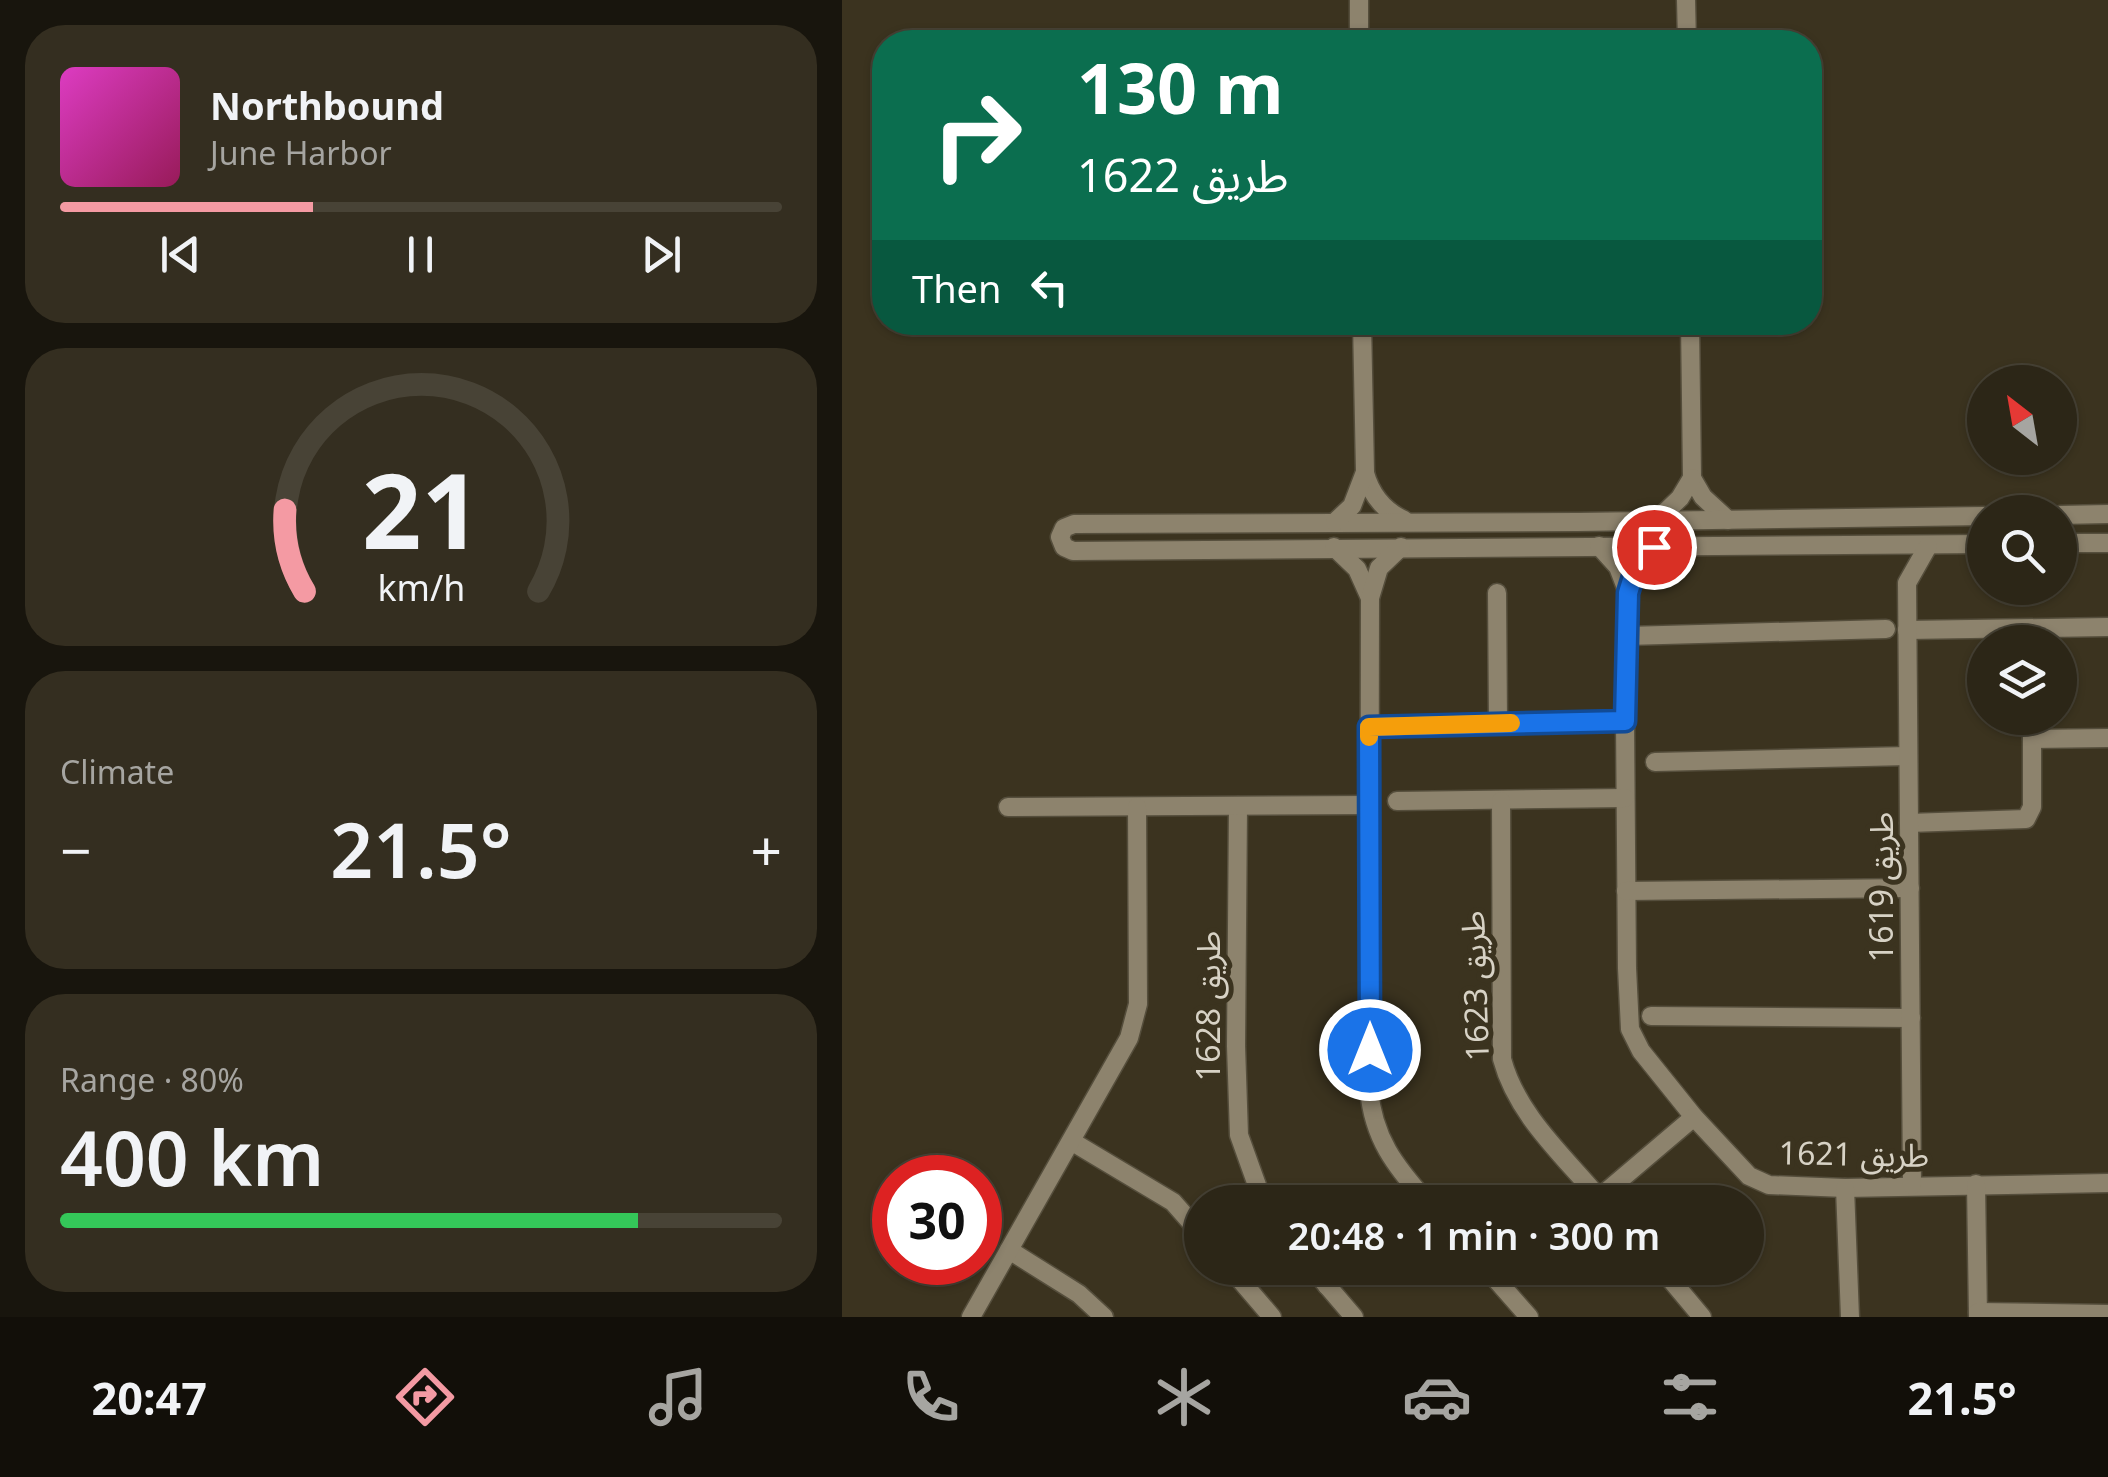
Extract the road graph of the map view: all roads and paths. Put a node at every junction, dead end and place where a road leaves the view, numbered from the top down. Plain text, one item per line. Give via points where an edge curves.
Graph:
1 (1360, 0) edge
2 (1686, 0) edge
3 (1359, 30) edge
4 (1687, 30) edge
5 (1362, 335) edge
6 (1690, 335) edge
7 (1365, 472) junction
8 (1692, 478) junction
9 (2108, 514) edge
10 (2077, 515) edge
11 (1967, 516) edge
12 (1728, 520) junction
13 (1406, 521) junction
14 (1656, 521) junction
15 (1335, 522) junction
16 (2077, 543) edge
17 (2108, 543) edge
18 (1967, 545) edge
19 (1599, 546) junction
20 (1886, 546) junction
21 (1928, 546) junction
22 (1334, 547) junction
23 (1401, 547) junction
24 (1654, 547) junction
25 (1907, 582) junction
26 (1497, 593) dead end
27 (1628, 593) junction
28 (1370, 598) junction
29 (2108, 627) edge
30 (1886, 629) dead end
31 (1907, 630) junction
32 (2077, 631) edge
33 (1967, 633) edge
34 (1627, 636) junction
35 (1625, 721) junction
36 (1498, 723) junction
37 (1369, 727) junction
38 (2032, 735) edge
39 (2108, 738) edge
40 (2032, 739) junction
41 (1908, 756) junction
42 (1655, 762) dead end
43 (1625, 798) junction
44 (1501, 800) junction
45 (1397, 801) dead end
46 (1368, 805) junction
47 (1008, 806) dead end
48 (1238, 806) junction
49 (1137, 807) junction
50 (1909, 824) junction
51 (1910, 888) junction
52 (1626, 891) junction
53 (1652, 1016) dead end
54 (1911, 1018) junction
55 (1694, 1117) junction
56 (1071, 1141) junction
57 (2108, 1182) edge
58 (1912, 1184) junction
59 (1976, 1184) junction
60 (1257, 1185) edge
61 (1411, 1185) edge
62 (1585, 1185) edge
63 (1615, 1185) edge
64 (1845, 1188) junction
65 (1184, 1215) edge
66 (1009, 1250) junction
67 (1245, 1285) edge
68 (1502, 1285) edge
69 (1675, 1285) edge
70 (1327, 1286) edge
71 (1978, 1315) edge
72 (2104, 1315) edge
73 (970, 1317) edge
74 (1104, 1317) edge
75 (1272, 1317) edge
76 (1354, 1317) edge
77 (1529, 1317) edge
78 (1702, 1317) edge
79 (1850, 1317) edge

1 - 3 street
2 - 4 street
5 - 7 street
6 - 8 street
7 - 13 street via 1383,507
7 - 15 street via 1352,506
8 - 12 street
8 - 14 street
9 - 10 street
11 - 12 street
12 - 14 street
13 - 14 street
13 - 15 street
15 - 22 street via 1074,524 1060,537 1073,551
16 - 17 street
18 - 21 street
19 - 23 street
19 - 24 street
19 - 27 street via 1618,567
20 - 21 street
20 - 24 street
20 - 25 street
21 - 25 street
22 - 23 street
22 - 28 street via 1357,569
23 - 28 street via 1379,568
24 - 27 street, طريق 1621 via 1636,567
25 - 31 street, طريق 1619
26 - 36 street
27 - 34 street, طريق 1621
28 - 37 street
29 - 32 street
30 - 34 street
31 - 33 street
31 - 41 street, طريق 1619
34 - 35 street, طريق 1621
35 - 36 street
35 - 43 street, طريق 1621
36 - 37 street
37 - 46 street
38 - 40 street
39 - 40 street
40 - 50 street via 2032,807 2026,819
41 - 42 street
41 - 50 street, طريق 1619
43 - 44 street
43 - 52 street, طريق 1621
44 - 45 street
44 - 62 street, طريق 1623 via 1502,1060 1519,1104
46 - 48 street
46 - 61 street via 1372,1116 1381,1143
47 - 49 street
48 - 49 street
48 - 60 street, طريق 1628 via 1239,1135
49 - 56 street via 1138,1004 1129,1038
50 - 51 street, طريق 1619
51 - 52 street
51 - 54 street, طريق 1619
52 - 55 street, طريق 1621 via 1630,1028
53 - 54 street
54 - 58 street, طريق 1619
55 - 63 street, طريق 1623
55 - 64 street, طريق 1621 via 1750,1176 1769,1185
56 - 65 street
56 - 66 street
57 - 59 street, طريق 1621
58 - 59 street, طريق 1621
58 - 64 street, طريق 1621
59 - 71 street
64 - 79 street
66 - 73 street
66 - 74 street
67 - 75 street
68 - 77 street
69 - 78 street
70 - 76 street
71 - 72 street

